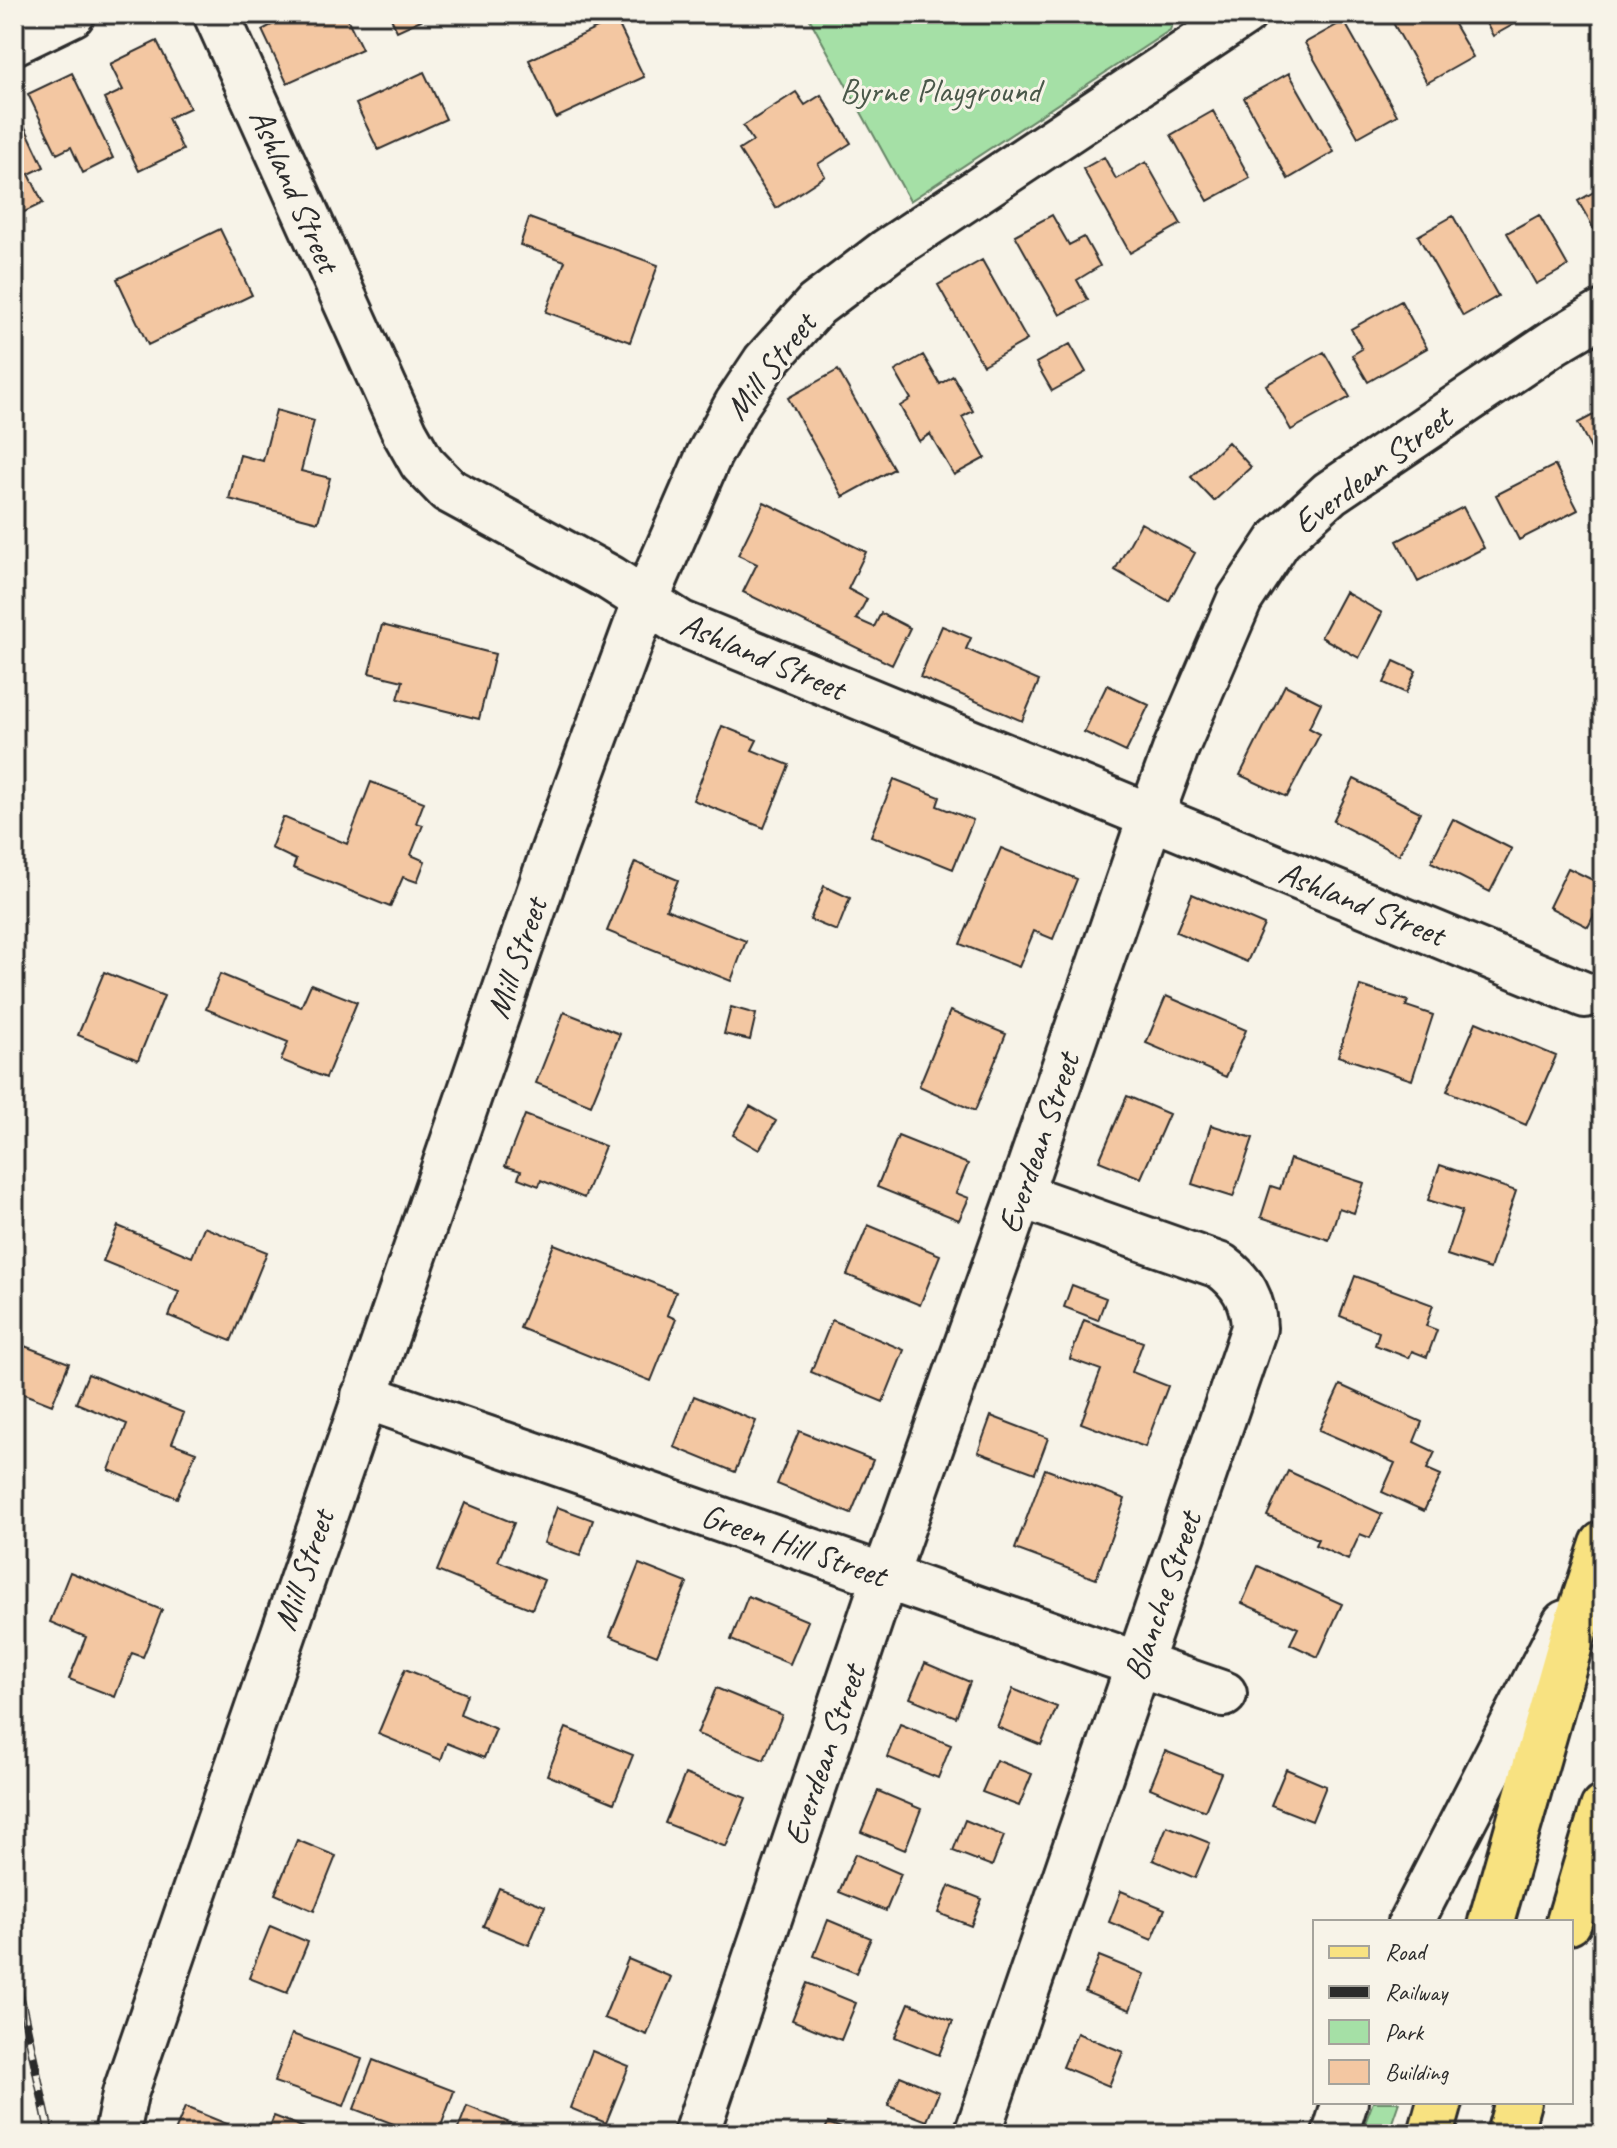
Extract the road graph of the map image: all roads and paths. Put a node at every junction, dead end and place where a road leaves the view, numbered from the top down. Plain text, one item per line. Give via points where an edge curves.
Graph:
1 (72, 14) edge
2 (216, 14) edge
3 (1227, 19) edge
4 (14, 42) edge
5 (1603, 313) edge
6 (645, 602) junction
7 (1151, 816) junction
8 (1585, 995) dead end
9 (1020, 1195) junction
10 (364, 1396) junction
11 (1600, 1554) edge
12 (885, 1576) junction
13 (1138, 1664) junction
14 (1224, 1694) dead end
15 (1603, 1808) edge
16 (1412, 1920) edge
17 (1492, 1920) edge
18 (1570, 1920) edge
19 (1344, 2104) edge
20 (1439, 2104) edge
21 (1517, 2104) edge
22 (117, 2134) edge
23 (696, 2134) edge
24 (977, 2134) edge
25 (1335, 2134) edge
26 (1431, 2134) edge
27 (1509, 2134) edge

1 - 4 street
2 - 6 street, Ashland Street via 422,463 456,495
3 - 6 street, Mill Street via 887,251 797,324 721,430
5 - 7 street, Everdean Street via 1330,493 1279,540 1230,620
6 - 7 street, Ashland Street via 680,623
6 - 10 street, Mill Street
7 - 8 street, Ashland Street
7 - 9 street, Everdean Street
9 - 12 street, Everdean Street
9 - 13 street, Blanche Street via 1221,1266 1240,1282 1251,1302 1251,1339
10 - 12 street, Green Hill Street
10 - 22 street, Mill Street via 125,2094
11 - 16 street
11 - 17 main road
12 - 13 street, Green Hill Street
12 - 23 street, Everdean Street
13 - 14 street, Green Hill Street
13 - 24 street, Blanche Street
15 - 18 main road
19 - 25 street
20 - 26 main road
21 - 27 main road

